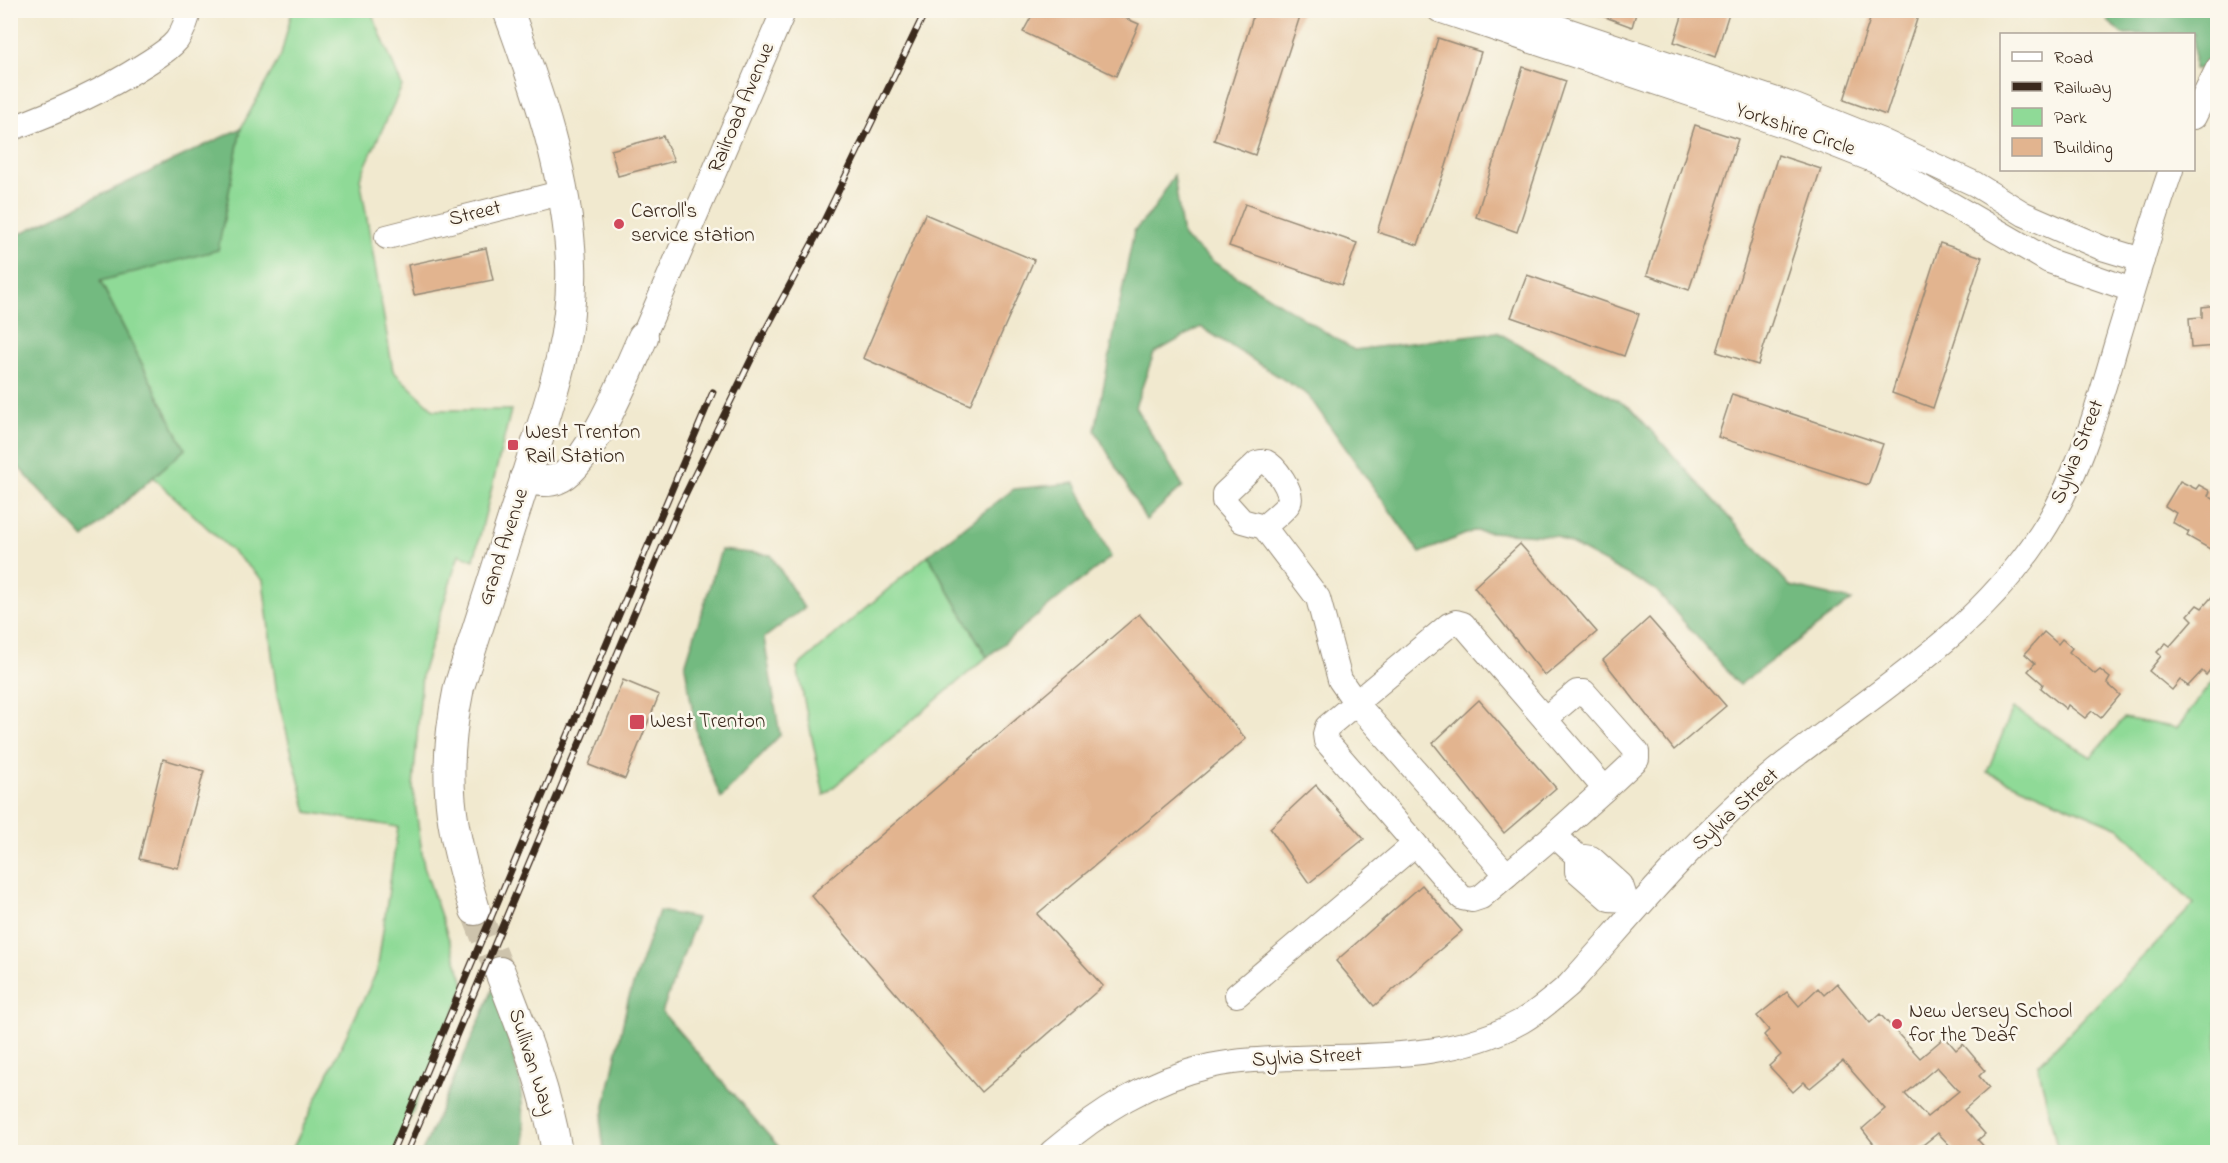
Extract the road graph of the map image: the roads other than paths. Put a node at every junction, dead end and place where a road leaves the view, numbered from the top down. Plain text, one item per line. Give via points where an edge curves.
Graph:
1 (189, 10) edge
2 (508, 10) edge
3 (784, 10) edge
4 (1439, 10) edge
5 (1507, 10) edge
6 (2217, 68) edge
7 (2195, 113) edge
8 (10, 129) edge
9 (2171, 171) edge
10 (564, 192) junction
11 (387, 237) dead end
12 (2142, 260) junction
13 (2132, 290) junction
14 (643, 338) joint
15 (525, 478) junction
16 (1264, 527) dead end
17 (1356, 703) junction
18 (1545, 719) junction
19 (1605, 789) junction
20 (1554, 835) junction
21 (1415, 844) junction
22 (1507, 875) junction
23 (1631, 905) junction
24 (475, 910) tunnel mouth
25 (500, 972) tunnel mouth
26 (1237, 995) dead end
27 (557, 1152) edge
28 (1052, 1152) edge

1 - 8 street via 177,40 165,51 106,87
2 - 10 main road, Grand Avenue
3 - 14 street, Railroad Avenue
4 - 13 street, Yorkshire Circle via 1859,153 2049,261
5 - 12 street, Yorkshire Circle via 1806,111 1975,184 2024,214 2102,248
6 - 7 street
9 - 12 street, Sylvia Street
10 - 11 street, Street
10 - 15 main road, Grand Avenue via 571,259 570,310 560,369
12 - 13 street, Sylvia Street
13 - 23 street, Sylvia Street via 2086,442 2066,489 2017,567 1942,645 1773,773
14 - 15 main road via 615,402 571,471 550,481
15 - 24 main road, Grand Avenue via 459,687 452,722 450,805 456,846
16 - 17 street via 1318,598 1340,680
17 - 18 street via 1456,622 1463,624
17 - 21 street via 1328,727 1326,741
17 - 22 street
18 - 19 street
18 - 19 street via 1577,693 1584,693 1637,752 1637,759
19 - 20 street
20 - 22 street
20 - 23 street via 1577,856 1577,871 1609,899
21 - 22 street via 1462,898 1481,897
21 - 26 street
23 - 28 street, Sylvia Street via 1561,991 1523,1020 1493,1035 1437,1051 1246,1060 1201,1069 1142,1089 1104,1111
25 - 27 main road, Sullivan Way via 530,1047

